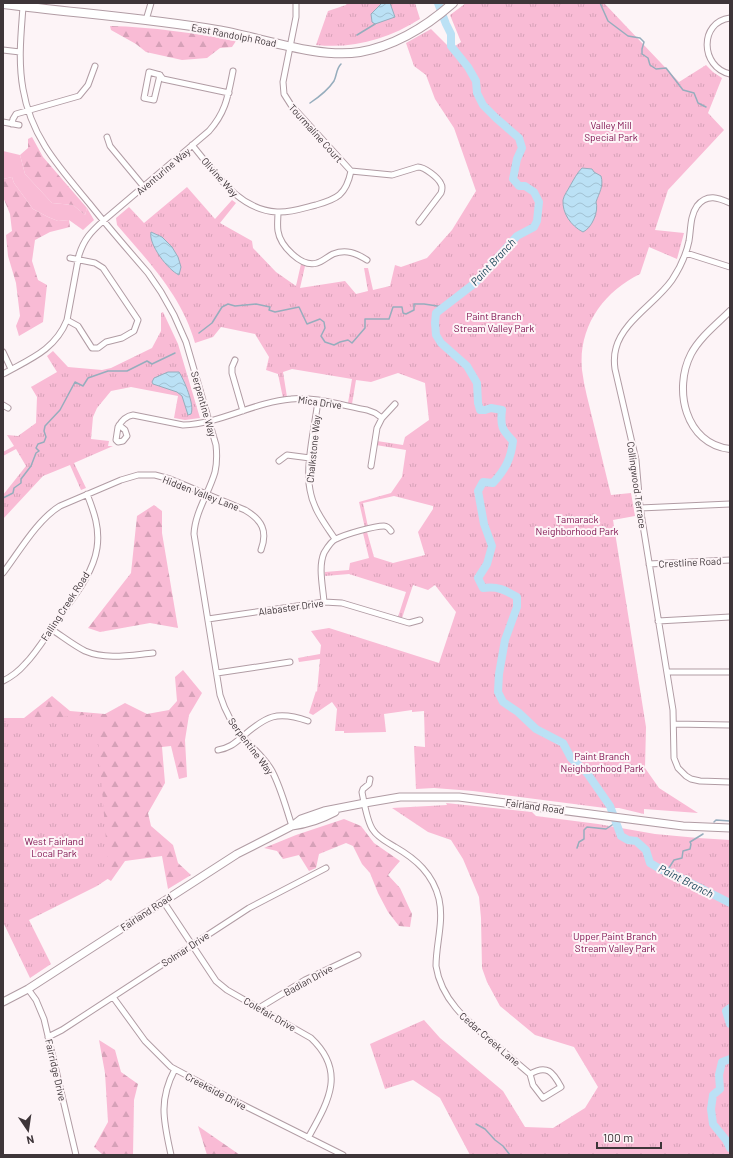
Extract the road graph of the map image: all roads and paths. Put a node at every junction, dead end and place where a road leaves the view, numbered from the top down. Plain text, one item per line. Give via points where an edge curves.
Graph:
1 (151, 3) edge
2 (296, 3) edge
3 (3, 4) edge
4 (450, 5) edge
5 (23, 7) junction
6 (730, 18) edge
7 (146, 20) junction
8 (290, 46) junction
9 (3, 50) edge
10 (20, 52) junction
11 (95, 66) dead end
12 (233, 71) dead end
13 (730, 74) edge
14 (160, 75) junction
15 (228, 92) junction
16 (29, 110) junction
17 (3, 122) edge
18 (12, 124) junction
19 (19, 125) dead end
20 (107, 137) dead end
21 (192, 146) junction
22 (351, 172) junction
23 (144, 187) junction
24 (730, 203) edge
25 (278, 212) junction
26 (103, 221) junction
27 (419, 222) dead end
28 (686, 253) junction
29 (70, 258) dead end
30 (367, 260) dead end
31 (78, 261) junction
32 (730, 267) edge
33 (730, 310) edge
34 (67, 320) junction
35 (3, 352) edge
36 (235, 360) dead end
37 (11, 369) junction
38 (3, 374) edge
39 (318, 401) junction
40 (396, 404) dead end
41 (3, 405) edge
42 (8, 408) dead end
43 (243, 411) junction
44 (382, 418) junction
45 (210, 421) junction
46 (119, 425) dead end
47 (730, 449) edge
48 (310, 458) junction
49 (279, 461) dead end
50 (371, 466) dead end
51 (87, 494) junction
52 (206, 494) junction
53 (730, 504) edge
54 (640, 508) junction
55 (391, 531) dead end
56 (335, 539) junction
57 (261, 550) dead end
58 (730, 560) edge
59 (649, 564) junction
60 (3, 573) edge
61 (324, 602) junction
62 (730, 617) edge
63 (208, 619) junction
64 (420, 620) dead end
65 (658, 620) junction
66 (51, 629) junction
67 (153, 653) dead end
68 (290, 662) dead end
69 (667, 672) junction
70 (730, 672) edge
71 (217, 673) junction
72 (3, 681) edge
73 (308, 721) dead end
74 (674, 724) junction
75 (730, 725) edge
76 (242, 736) junction
77 (218, 750) dead end
78 (370, 779) dead end
79 (730, 782) edge
80 (365, 802) junction
81 (292, 826) junction
82 (730, 828) edge
83 (326, 868) dead end
84 (163, 901) junction
85 (192, 945) junction
86 (358, 955) dead end
87 (28, 989) junction
88 (113, 997) junction
89 (3, 1002) edge
90 (259, 1008) junction
91 (48, 1037) junction
92 (175, 1069) junction
93 (530, 1074) junction
94 (308, 1138) junction
95 (76, 1155) edge
96 (171, 1155) edge
97 (343, 1155) edge

1 - 7 street
2 - 8 street, Tourmaline Court
3 - 5 main road, East Randolph Road
4 - 8 main road, East Randolph Road via 407,35 389,44 359,52 319,52
5 - 7 main road, East Randolph Road
5 - 10 street, Serpentine Way
6 - 13 street via 716,24 706,44 712,63
7 - 8 main road, East Randolph Road via 216,30
8 - 22 street, Tourmaline Court via 283,82 284,94
9 - 10 street
10 - 16 street, Serpentine Way via 23,91
11 - 16 street via 88,85 79,96
12 - 15 street, Aventurine Way
14 - 14 street via 149,72 144,98 154,100
14 - 15 street via 163,79
15 - 21 street, Aventurine Way via 223,112 217,121 209,132
16 - 18 street via 16,114
16 - 26 street, Serpentine Way via 35,129 55,163
17 - 18 street
18 - 19 street
20 - 23 street via 110,146
21 - 23 street, Aventurine Way
21 - 25 street, Olivine Way via 241,200 257,208
22 - 25 street, Olivine Way via 343,191 333,200
22 - 27 street via 392,174 422,167 442,184 442,188
23 - 26 street, Aventurine Way
24 - 28 street, Collingwood Terrace via 713,197 697,206 692,216
25 - 30 street via 278,231 282,242 293,255 305,263 317,263 333,254 344,252 356,253
26 - 31 street, Aventurine Way via 82,244
26 - 45 street, Serpentine Way via 148,273 174,315 186,342
28 - 32 street
28 - 54 street, Collingwood Terrace via 671,281 626,328 615,352 615,369 636,460
29 - 31 street
31 - 34 street, Aventurine Way
31 - 34 street via 95,263 104,268 138,320 134,331 122,338 106,342 98,348 92,348 78,326
33 - 47 street via 692,353 684,373 683,385 685,408 696,430 712,443
34 - 37 street, Aventurine Way via 64,328 47,348
35 - 37 street
36 - 43 street via 232,373
37 - 38 street, Aventurine Way
39 - 43 street, Mica Drive via 292,398
39 - 44 street, Mica Drive via 367,410
39 - 48 street, Chalkstone Way
40 - 44 street
41 - 42 street
43 - 45 street, Mica Drive
44 - 50 street via 376,432
45 - 46 street, Mica Drive via 183,425 128,415
45 - 52 street, Serpentine Way via 217,461
48 - 49 street via 287,456
48 - 56 street, Chalkstone Way via 310,491 320,517
51 - 52 street, Hidden Valley Lane via 138,475 155,475 170,479
51 - 60 street, Hidden Valley Lane via 51,511
51 - 66 street, Falling Creek Road via 98,528 97,548 85,579
52 - 57 street, Hidden Valley Lane via 255,516 260,522 265,541
52 - 63 street, Serpentine Way via 196,517 194,534
53 - 54 street
54 - 59 street, Collingwood Terrace
55 - 56 street via 385,526
56 - 61 street via 322,560
58 - 59 street, Crestline Road
59 - 65 street, Collingwood Terrace
61 - 63 street, Alabaster Drive
61 - 64 street, Alabaster Drive via 342,603 409,623
62 - 65 street
63 - 71 street, Serpentine Way
65 - 69 street, Collingwood Terrace
66 - 67 street via 84,651 98,655
66 - 72 street, Falling Creek Road via 26,664
68 - 71 street
69 - 70 street
69 - 74 street, Collingwood Terrace
71 - 76 street, Serpentine Way via 224,706
73 - 76 street via 287,715 273,716 258,723
74 - 75 street
74 - 79 street, Collingwood Terrace via 674,758 678,768 686,776 700,781
76 - 77 street via 228,748
76 - 81 street, Serpentine Way via 272,771
78 - 80 street, Cedar Creek Lane via 362,792
80 - 81 main road, Fairland Road via 324,811 301,819
80 - 82 main road, Fairland Road via 400,797 459,796 682,826
80 - 93 street, Cedar Creek Lane via 373,831 410,855 428,874 436,890 442,914 436,966 440,982 452,1004 467,1021
81 - 84 main road, Fairland Road via 237,854
83 - 85 street, Solmar Drive via 249,908
84 - 85 street, Colefair Drive
84 - 87 main road, Fairland Road
85 - 88 street, Solmar Drive
85 - 90 street, Colefair Drive via 216,981
86 - 90 street, Badian Drive via 305,980
87 - 89 main road, Fairland Road
87 - 91 street, Fairridge Drive via 40,1008
88 - 91 street, Solmar Drive
88 - 92 street, Creekside Drive via 145,1041
90 - 94 street, Colefair Drive via 311,1038 328,1062 331,1079 329,1098
91 - 95 street, Fairridge Drive
92 - 94 street, Creekside Drive
92 - 96 street via 169,1080 164,1121
93 - 93 street, Cedar Creek Lane via 537,1070 550,1071 561,1086 543,1098
94 - 97 street, Creekside Drive

